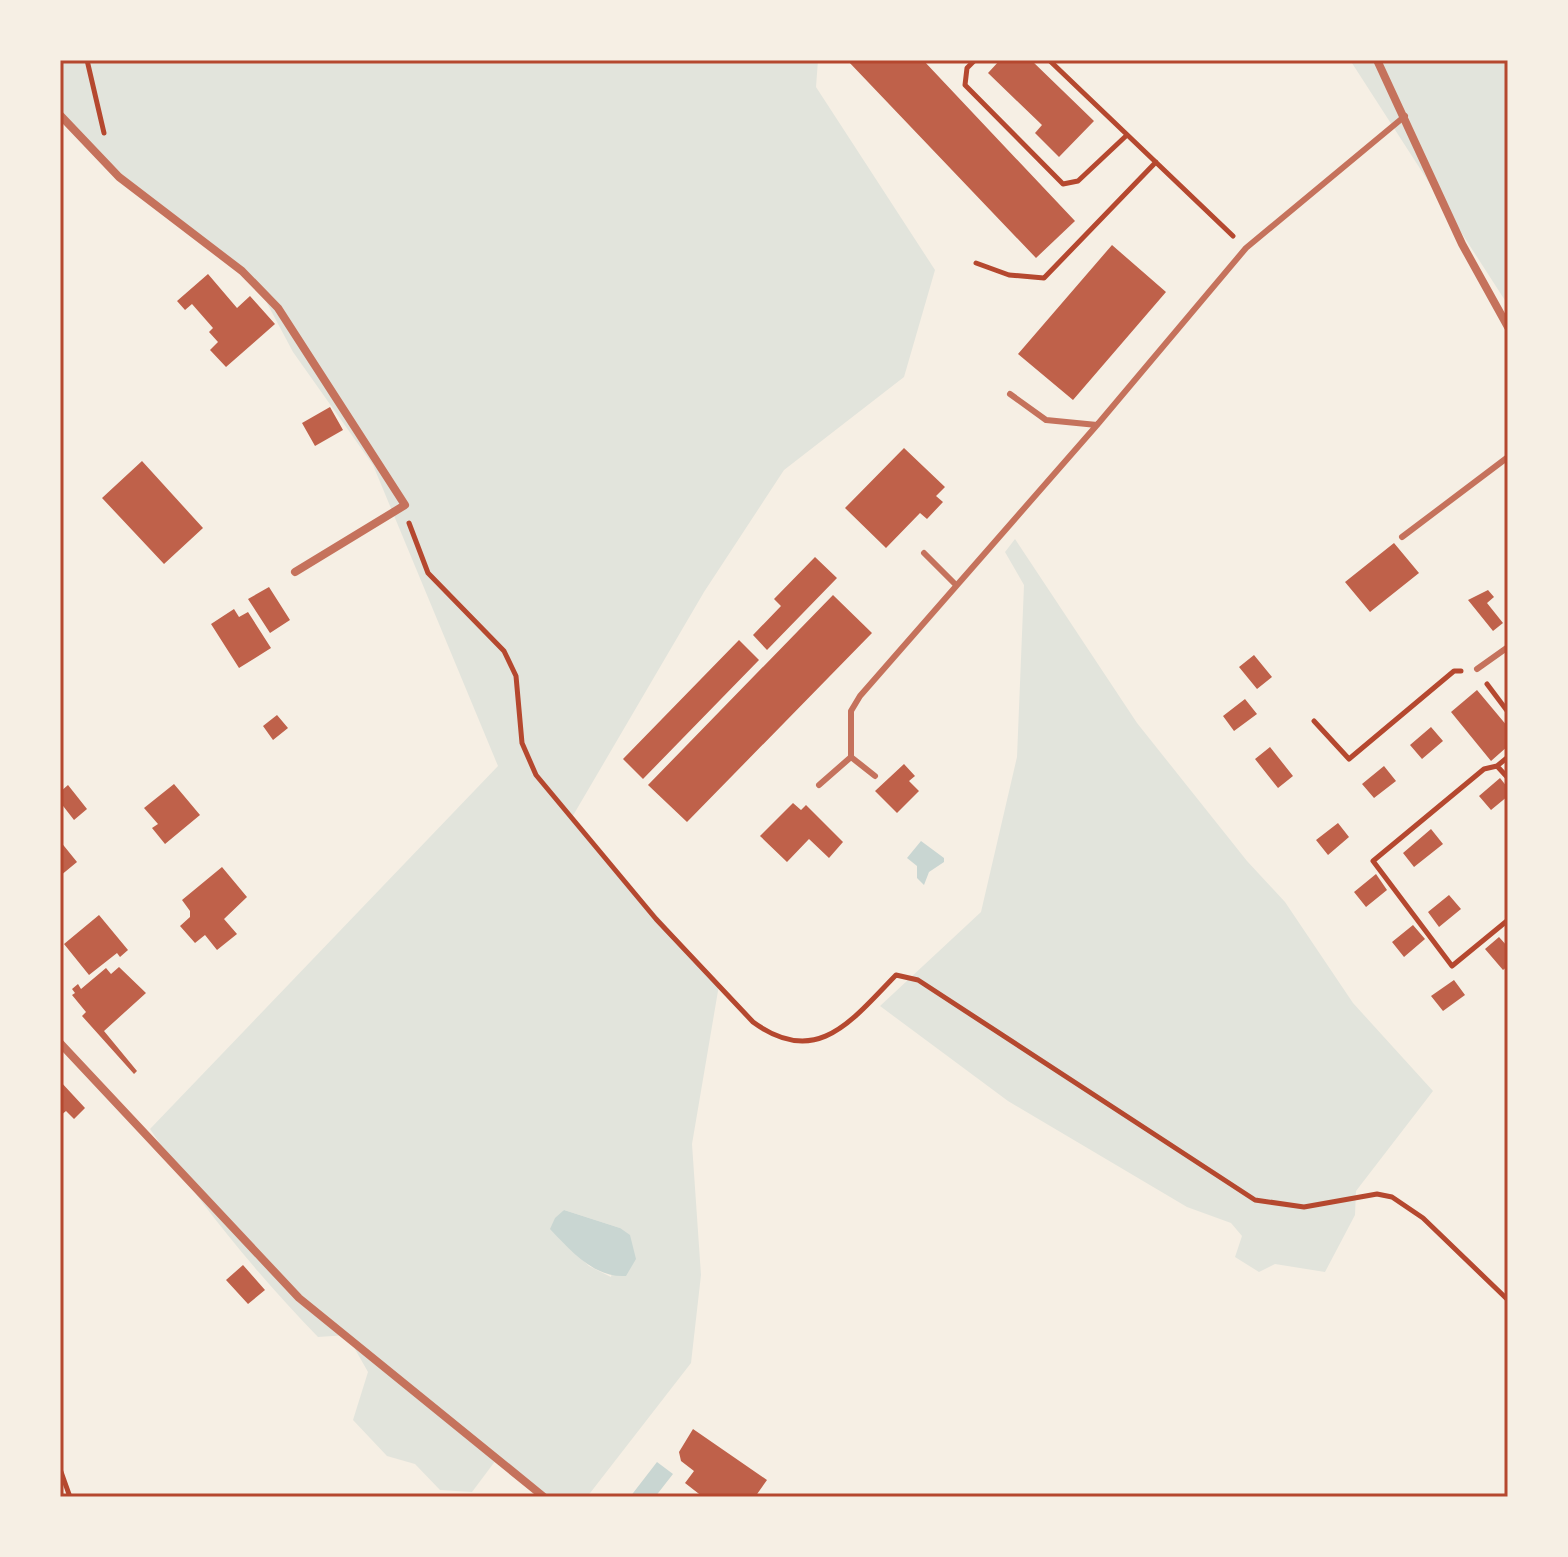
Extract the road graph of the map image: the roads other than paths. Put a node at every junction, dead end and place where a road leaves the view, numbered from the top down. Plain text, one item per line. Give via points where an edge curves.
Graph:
1 (1377, 60) edge
2 (60, 115) edge
3 (1405, 116) junction
4 (1508, 327) edge
5 (1010, 394) dead end
6 (1097, 425) junction
7 (1508, 457) edge
8 (1402, 537) dead end
9 (924, 553) dead end
10 (295, 572) dead end
11 (956, 585) junction
12 (1508, 647) edge
13 (1477, 669) road end
14 (851, 757) junction
15 (875, 776) dead end
16 (819, 785) dead end
17 (60, 1043) edge
18 (544, 1497) edge

1 - 3 street
2 - 10 street via 109,167 259,286 405,505
3 - 4 street via 1462,244
3 - 6 lane via 1246,248
5 - 6 lane via 1046,420
6 - 11 lane
7 - 8 lane
9 - 11 lane
11 - 14 lane via 851,711
12 - 13 lane
14 - 15 lane
14 - 16 lane
17 - 18 street via 299,1298

